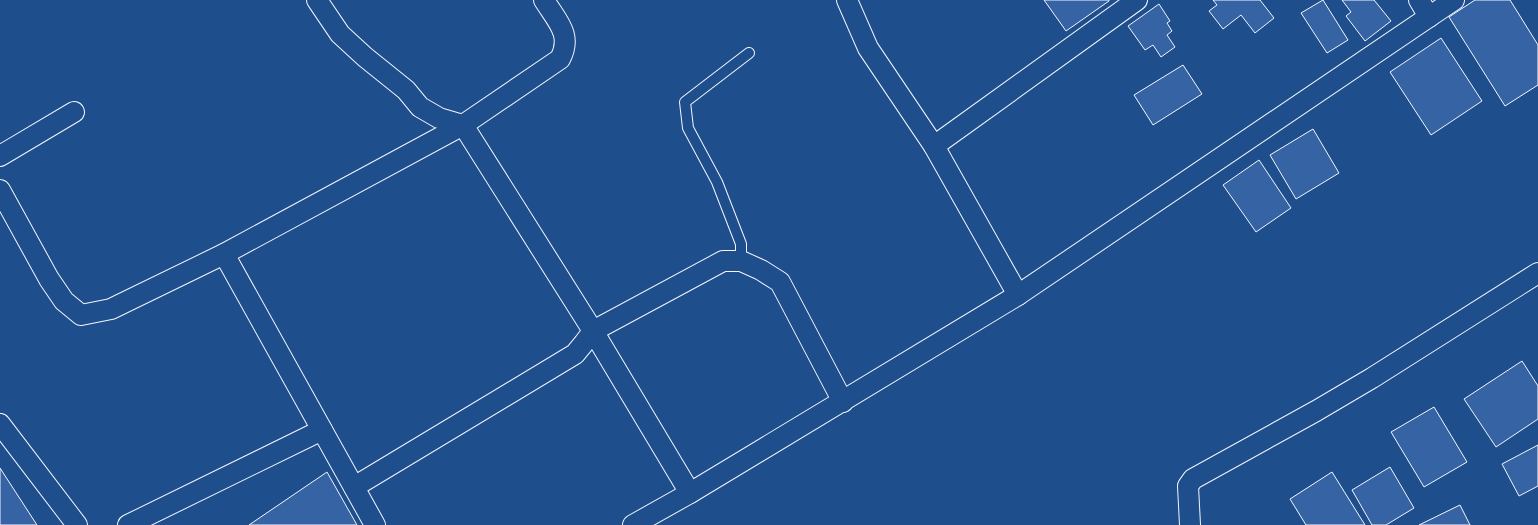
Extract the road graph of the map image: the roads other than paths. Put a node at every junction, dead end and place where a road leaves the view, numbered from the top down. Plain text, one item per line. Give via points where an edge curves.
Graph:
1 (317, 0) edge
2 (544, 0) edge
3 (846, 0) edge
4 (1138, 0) edge
5 (1454, 0) edge
6 (1424, 8) edge
7 (749, 53) dead end
8 (74, 112) dead end
9 (463, 125) junction
10 (934, 146) junction
11 (0, 156) edge
12 (0, 190) edge
13 (224, 254) junction
14 (742, 261) junction
15 (1538, 273) edge
16 (1018, 295) junction
17 (593, 331) junction
18 (843, 402) junction
19 (0, 424) edge
20 (322, 430) junction
21 (354, 487) junction
22 (690, 493) junction
23 (77, 525) edge
24 (128, 525) edge
25 (374, 525) edge
26 (633, 525) edge
27 (1190, 525) edge

1 - 9 street via 340,34 406,90 420,107 439,118
2 - 9 street via 564,32 565,50 560,60
3 - 10 street via 868,48
4 - 10 street
5 - 6 street
6 - 16 street
7 - 14 lane via 685,102 688,128 717,182 741,244
8 - 11 street
9 - 13 street
9 - 17 street
10 - 16 street
12 - 13 street via 49,279 64,301 81,315 111,309
13 - 20 street
14 - 17 street via 723,261
14 - 18 street via 780,282
15 - 27 street via 1372,378 1193,479 1188,486
16 - 18 street
17 - 21 street via 575,354
17 - 22 street
18 - 22 street
19 - 23 street
20 - 21 street
20 - 24 street
21 - 25 street
22 - 26 street

